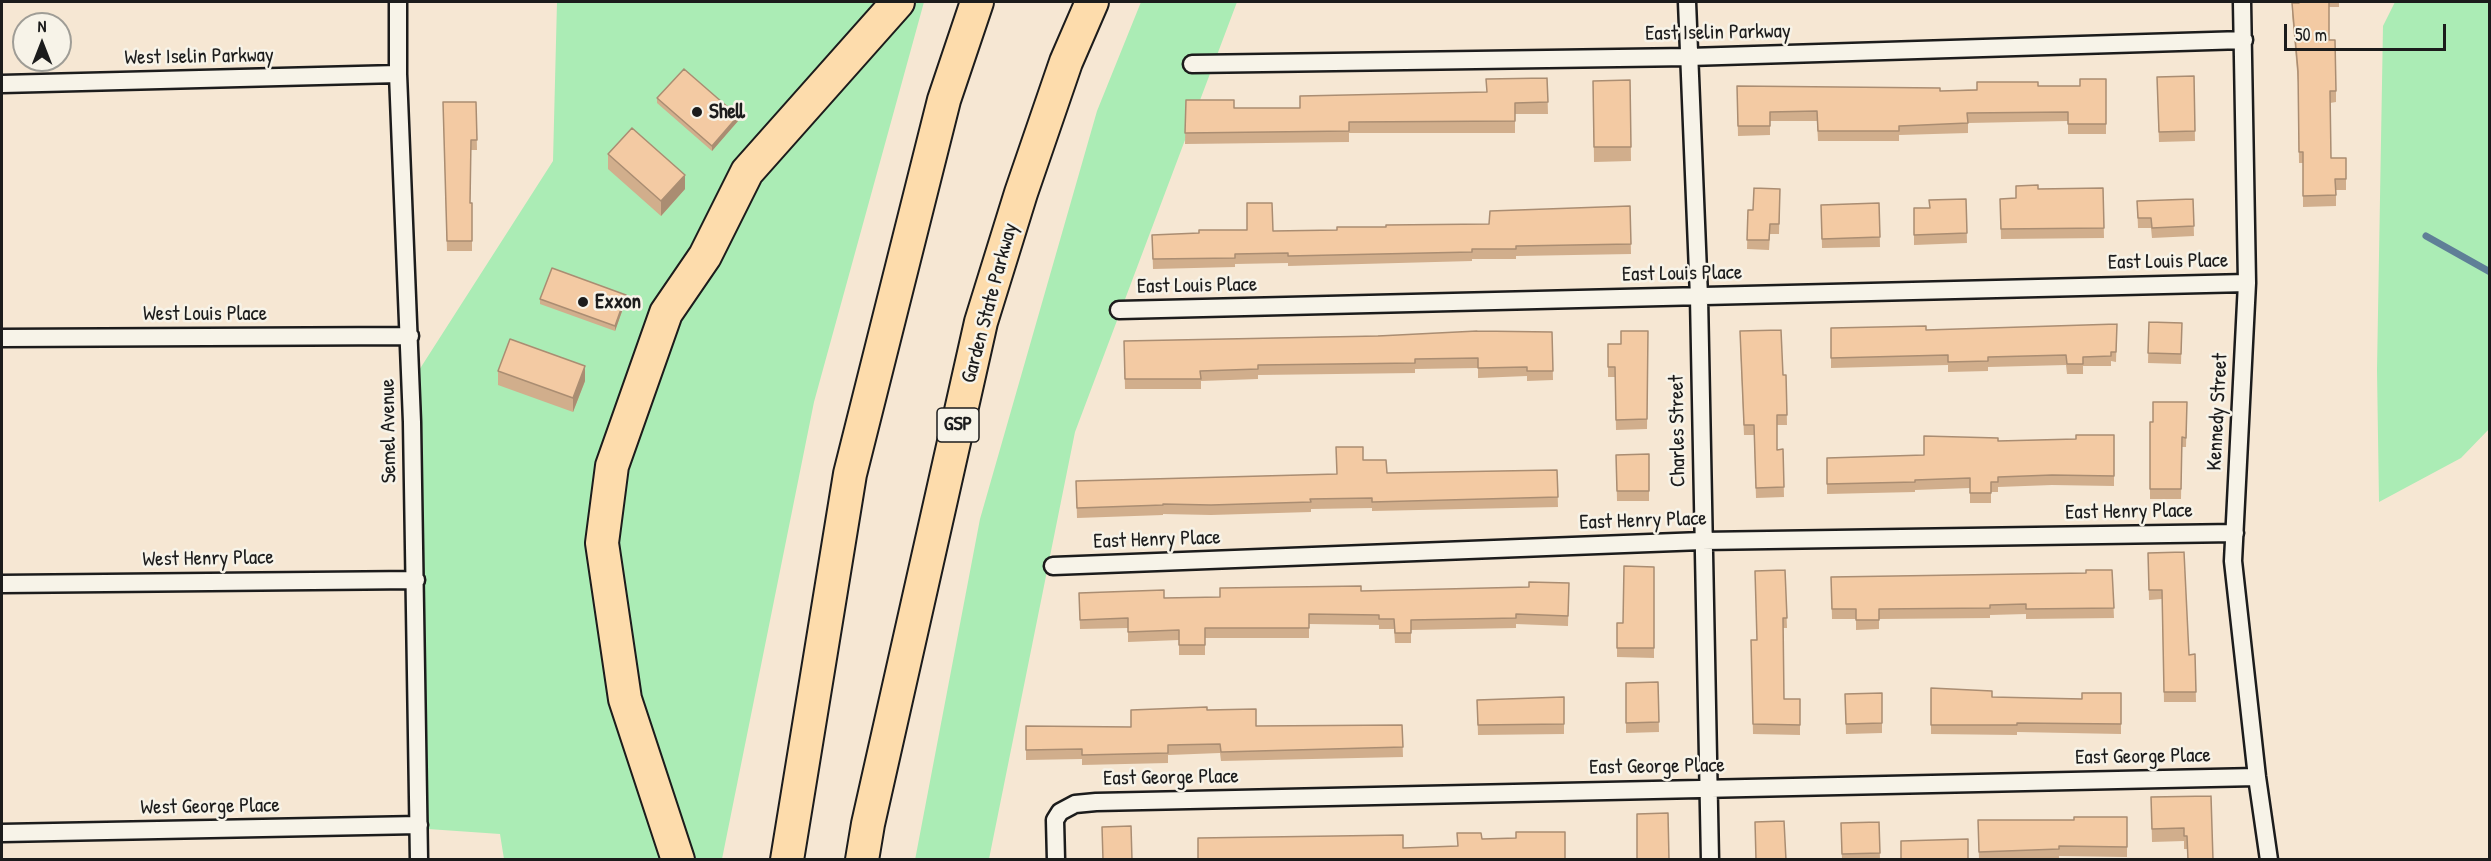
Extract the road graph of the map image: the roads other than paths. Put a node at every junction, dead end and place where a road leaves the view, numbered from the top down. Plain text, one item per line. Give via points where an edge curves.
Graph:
1 (398, 2) edge
2 (898, 2) edge
3 (977, 2) edge
4 (1092, 2) edge
5 (1687, 2) edge
6 (2242, 2) edge
7 (2244, 40) junction
8 (1689, 57) junction
9 (1192, 64) dead end
10 (398, 74) junction
11 (2, 84) edge
12 (2247, 283) junction
13 (1699, 297) junction
14 (1119, 310) dead end
15 (410, 336) junction
16 (2, 338) edge
17 (2235, 533) junction
18 (1702, 541) junction
19 (1053, 566) dead end
20 (416, 580) junction
21 (2, 584) edge
22 (2257, 777) junction
23 (1707, 789) junction
24 (419, 825) junction
25 (2, 833) edge
26 (419, 860) edge
27 (678, 860) edge
28 (787, 860) edge
29 (862, 860) edge
30 (1056, 860) edge
31 (1710, 860) edge
32 (2269, 860) edge

1 - 10 street, Semel Avenue
2 - 27 highway via 747,172 705,256 666,313 612,466 602,543 625,699
3 - 28 highway via 944,100 850,474
4 - 29 highway, Garden State Parkway / GSP via 1066,62 981,322
5 - 8 street, Charles Street
6 - 7 street, Kennedy Street
7 - 8 street, East Iselin Parkway
7 - 12 street, Kennedy Street
8 - 9 street, East Iselin Parkway
8 - 13 street, Charles Street
10 - 11 street, West Iselin Parkway
10 - 15 street, Semel Avenue
12 - 13 street, East Louis Place
12 - 17 street, Kennedy Street
13 - 14 street, East Louis Place
13 - 18 street, Charles Street
15 - 16 street, West Louis Place
15 - 20 street, Semel Avenue
17 - 18 street, East Henry Place
17 - 22 street, Kennedy Street via 2234,561
18 - 19 street, East Henry Place
18 - 23 street, Charles Street
20 - 21 street, West Henry Place
20 - 24 street, Semel Avenue
22 - 23 street, East George Place
22 - 32 street, Kennedy Street
23 - 30 street, East George Place via 1075,804 1060,812 1055,820
23 - 31 street, Charles Street
24 - 25 street, West George Place
24 - 26 street, Semel Avenue

